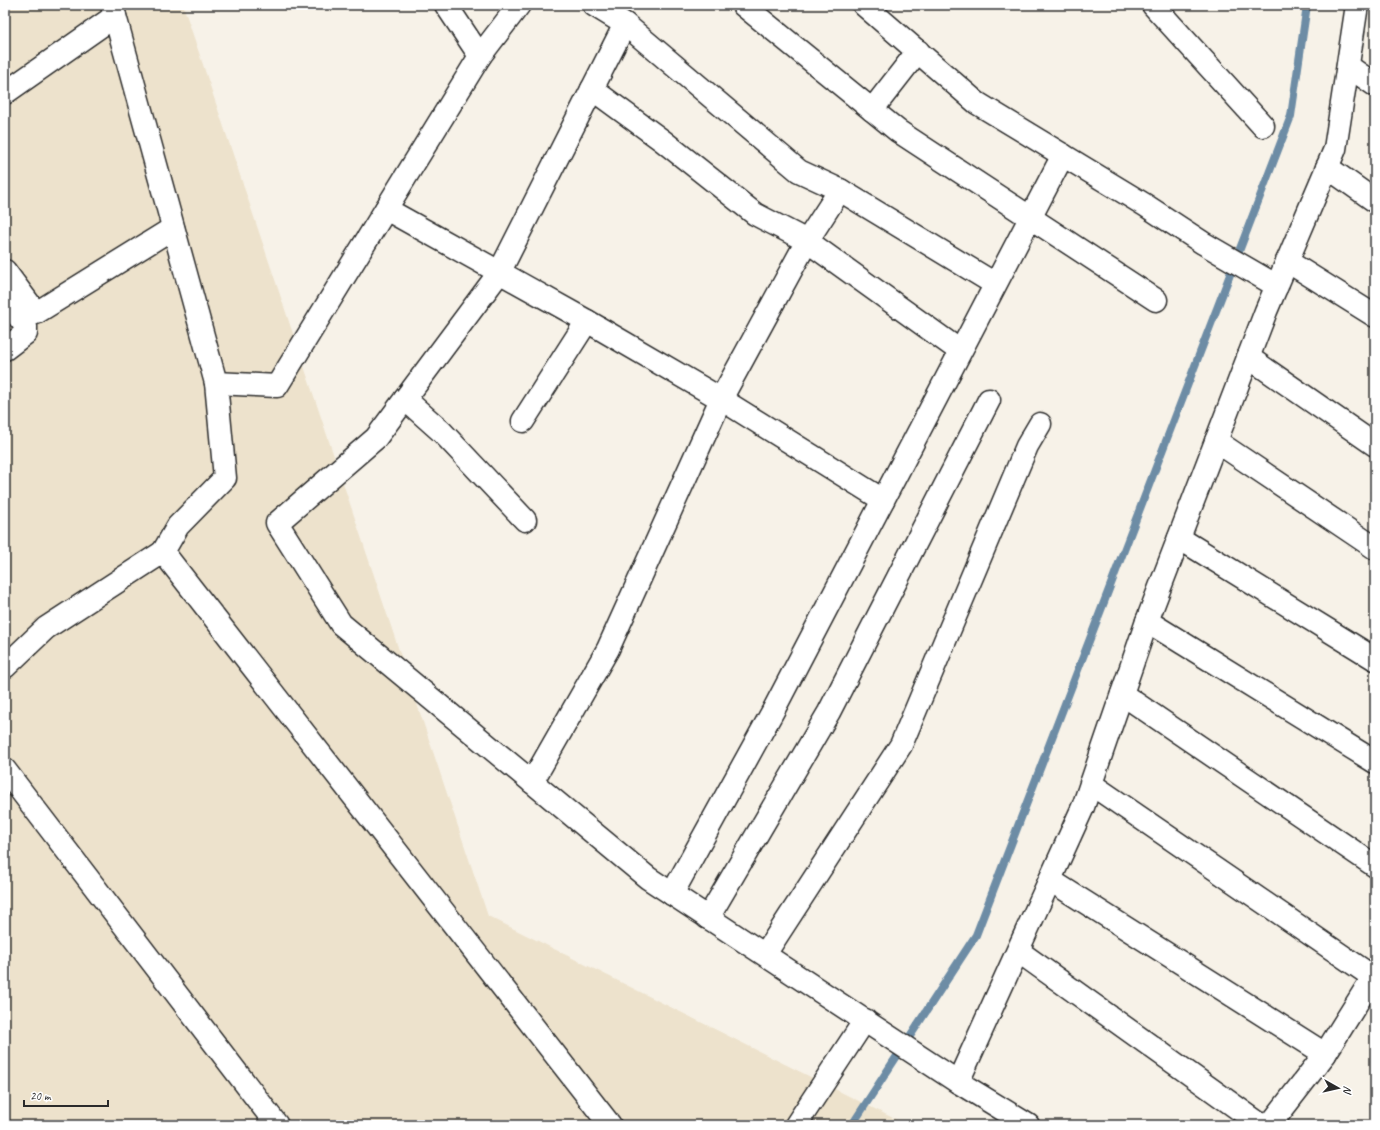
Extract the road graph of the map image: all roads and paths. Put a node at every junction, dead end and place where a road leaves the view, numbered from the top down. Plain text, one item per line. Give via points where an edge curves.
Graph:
1 (446, 5) edge
2 (519, 5) edge
3 (594, 5) edge
4 (743, 5) edge
5 (864, 5) edge
6 (1153, 5) edge
7 (1357, 5) edge
8 (114, 10) edge
9 (624, 24) junction
10 (918, 51) junction
11 (480, 56) junction
12 (1348, 66) junction
13 (1375, 85) edge
14 (592, 89) junction
15 (5, 93) edge
16 (872, 110) junction
17 (1263, 126) dead end
18 (1063, 155) junction
19 (1327, 167) junction
20 (840, 190) junction
21 (1375, 201) edge
22 (386, 210) junction
23 (1030, 217) junction
24 (173, 228) junction
25 (807, 241) junction
26 (1287, 261) junction
27 (5, 271) edge
28 (499, 274) junction
29 (995, 284) junction
30 (1277, 286) junction
31 (5, 300) edge
32 (1156, 300) dead end
33 (1375, 316) edge
34 (588, 321) junction
35 (5, 349) edge
36 (960, 351) junction
37 (1248, 357) junction
38 (216, 383) junction
39 (721, 398) junction
40 (405, 399) junction
41 (989, 400) dead end
42 (523, 421) dead end
43 (1040, 424) dead end
44 (1216, 441) junction
45 (1375, 445) edge
46 (883, 500) junction
47 (525, 520) dead end
48 (1179, 538) junction
49 (1375, 548) edge
50 (163, 552) junction
51 (1147, 620) junction
52 (1375, 659) edge
53 (5, 667) edge
54 (1122, 694) junction
55 (1375, 762) edge
56 (5, 770) edge
57 (532, 782) junction
58 (1091, 784) junction
59 (1375, 866) edge
60 (1050, 880) junction
61 (672, 894) junction
62 (708, 918) junction
63 (1018, 951) junction
64 (765, 954) junction
65 (1374, 976) edge
66 (866, 1020) junction
67 (1325, 1054) junction
68 (958, 1082) junction
69 (276, 1125) edge
70 (610, 1125) edge
71 (796, 1125) edge
72 (1028, 1125) edge
73 (1261, 1125) edge
74 (1270, 1125) edge

1 - 11 street
2 - 11 street
3 - 9 street
4 - 16 street
5 - 10 street
6 - 17 street
7 - 12 street
8 - 15 street
8 - 24 street
9 - 14 street
9 - 20 street via 799,171
10 - 16 street
10 - 18 street via 978,103
11 - 22 street
12 - 13 street
12 - 19 street via 1335,149
14 - 25 street via 755,214
14 - 28 street
16 - 23 street via 898,131
18 - 23 street
18 - 30 street via 1202,243
19 - 21 street
19 - 26 street
20 - 25 street
20 - 29 street
22 - 28 street
22 - 38 street via 277,386
23 - 29 street
23 - 32 street
24 - 27 street via 36,313
24 - 38 street
25 - 36 street
25 - 39 street
26 - 30 street
26 - 33 street
28 - 34 street
28 - 40 street
29 - 36 street
30 - 37 street
31 - 35 street via 26,326 26,333
34 - 39 street
34 - 42 street
36 - 46 street
37 - 44 street
37 - 45 street
38 - 50 street via 225,478 178,526
39 - 46 street
39 - 57 street via 608,649
40 - 47 street via 442,432
40 - 57 street via 376,438 277,523 341,624
41 - 62 street via 829,712
43 - 64 street via 1028,446 901,745
44 - 48 street
44 - 49 street
46 - 61 street via 773,711
48 - 51 street
48 - 52 street
50 - 53 street via 46,628
50 - 70 street
51 - 54 street
51 - 55 street
54 - 58 street
54 - 59 street
56 - 69 street
57 - 61 street via 648,878
58 - 60 street
58 - 65 street
60 - 63 street
60 - 67 street
61 - 62 street
62 - 64 street
63 - 68 street
63 - 73 street
64 - 66 street
65 - 67 street
66 - 68 street
66 - 71 street
67 - 74 street
68 - 72 street

